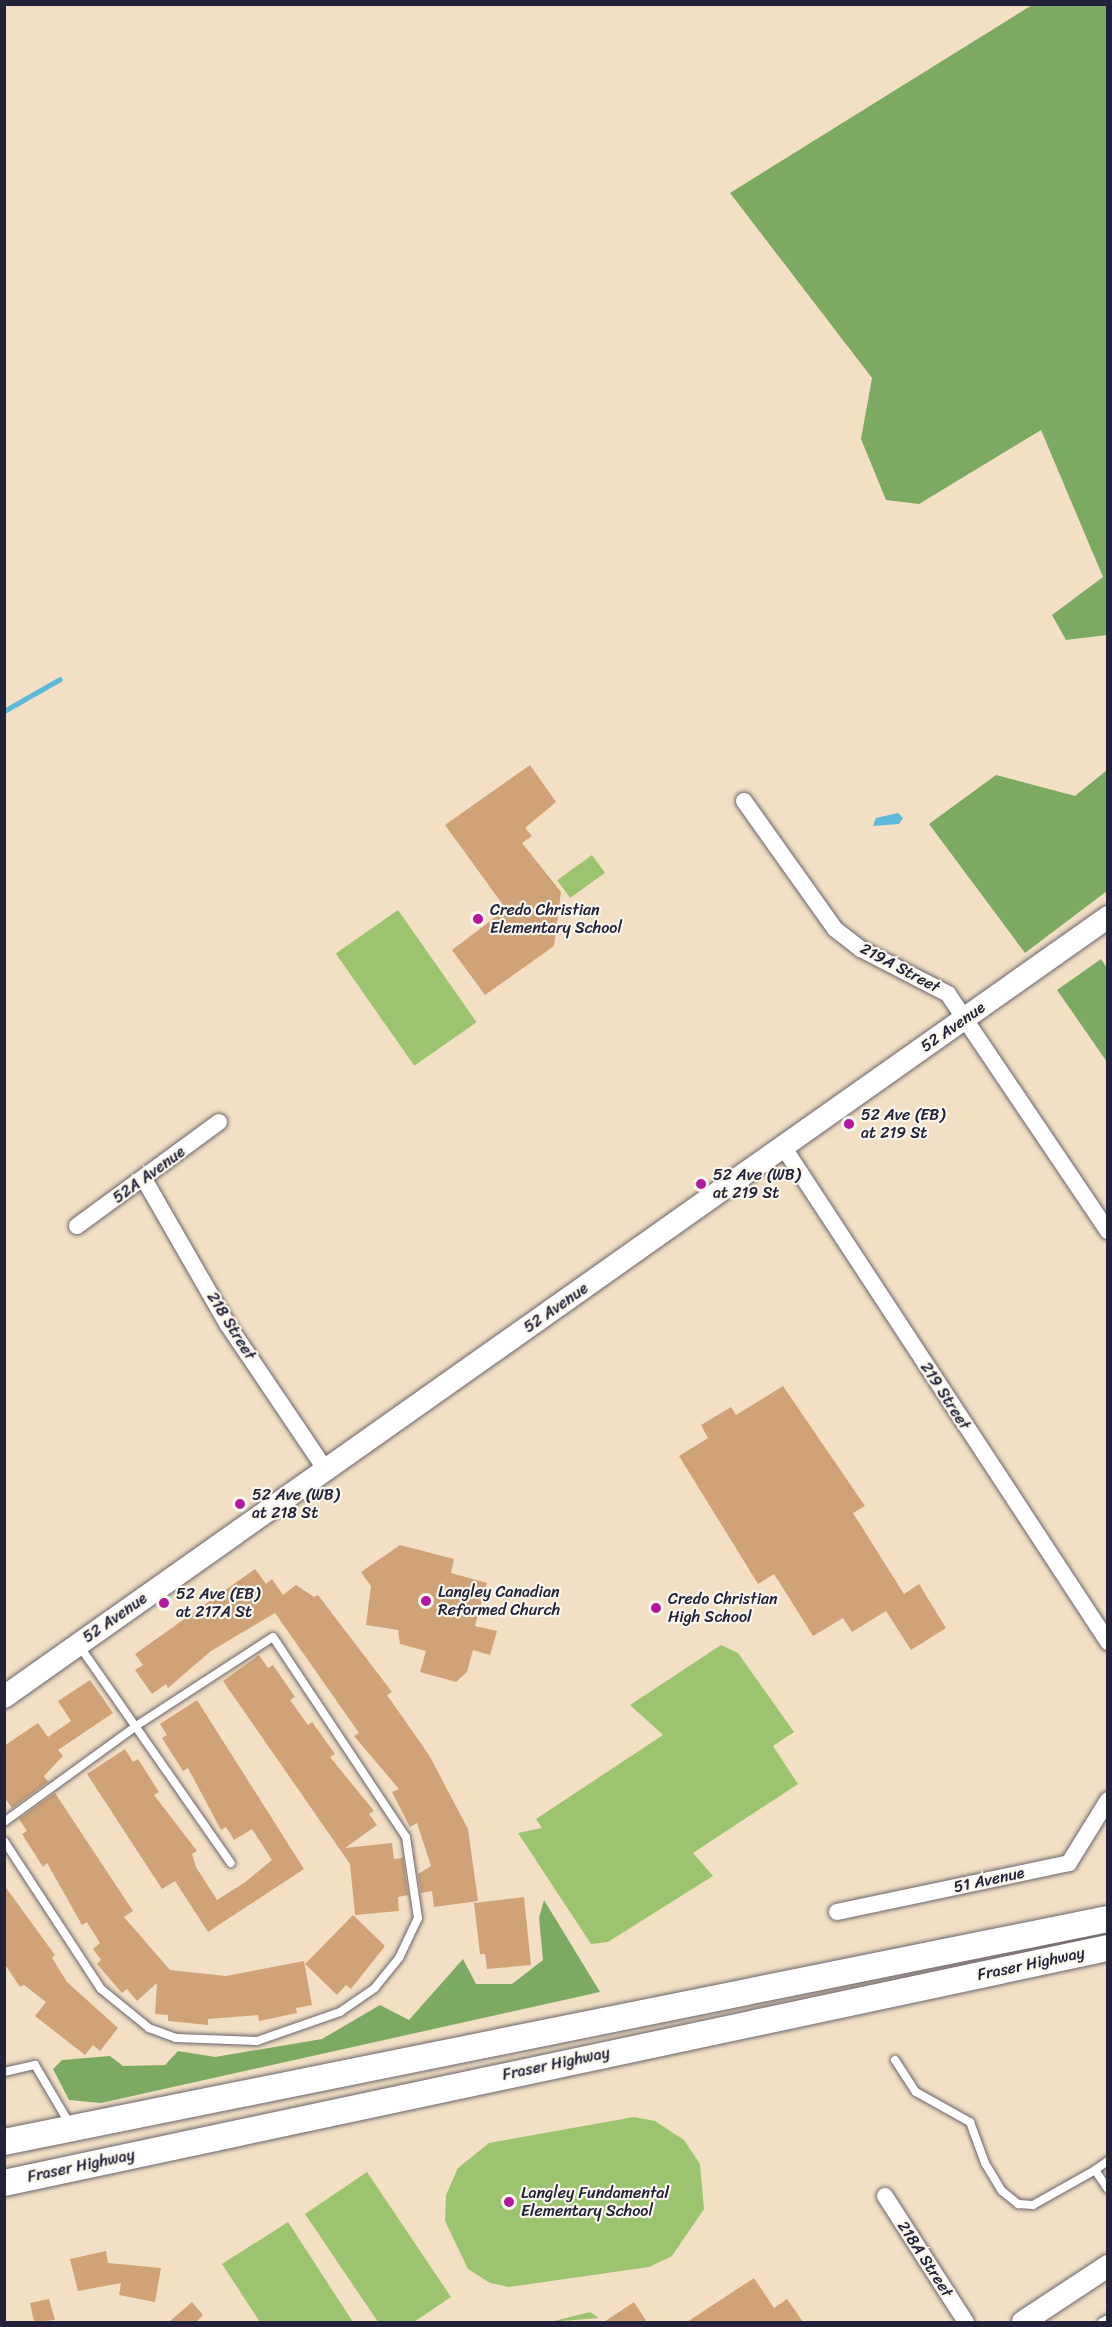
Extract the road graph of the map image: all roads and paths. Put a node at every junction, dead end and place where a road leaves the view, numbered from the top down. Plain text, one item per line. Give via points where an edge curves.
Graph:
1 (744, 801) dead end
2 (1107, 917) edge
3 (964, 1018) junction
4 (219, 1122) dead end
5 (784, 1148) junction
6 (144, 1179) junction
7 (77, 1226) dead end
8 (1107, 1231) edge
9 (325, 1469) junction
10 (1107, 1642) edge
11 (78, 1644) junction
12 (4, 1697) edge
13 (136, 1726) junction
14 (1107, 1800) edge
15 (4, 1822) edge
16 (4, 1841) edge
17 (231, 1863) dead end
18 (837, 1912) dead end
19 (1107, 1919) edge
20 (1107, 1948) edge
21 (895, 2060) dead end
22 (6, 2069) edge
23 (73, 2128) junction
24 (4, 2142) edge
25 (1107, 2161) edge
26 (1095, 2169) junction
27 (4, 2183) edge
28 (1107, 2189) edge
29 (885, 2196) dead end
30 (1107, 2266) edge
31 (1107, 2319) edge
32 (966, 2322) edge
33 (1023, 2322) edge
34 (1102, 2322) edge

1 - 3 street, 219A Street via 835,929 861,949 933,983
2 - 3 street, 52 Avenue
3 - 5 street, 52 Avenue
3 - 8 street, 219A Street
4 - 6 street, 52A Avenue
5 - 9 street, 52 Avenue
5 - 10 street, 219 Street
6 - 7 street, 52A Avenue
6 - 9 street, 218 Street via 228,1325
9 - 11 street, 52 Avenue
11 - 12 street, 52 Avenue
11 - 13 lane
13 - 15 lane
13 - 16 lane via 261,1641 273,1637 283,1647 406,1837 418,1918 399,1958 375,1988 305,2029 257,2041 176,2038 149,2028 101,1989
13 - 17 lane
14 - 18 street, 51 Avenue via 1069,1863
19 - 23 main road, Fraser Highway
20 - 27 main road, Fraser Highway
21 - 26 lane via 916,2092 970,2122 985,2163 1002,2191 1018,2204 1032,2205
22 - 23 lane via 35,2064
23 - 24 main road, Fraser Highway
25 - 26 lane
26 - 28 lane
29 - 32 street, 218A Street
30 - 33 street
31 - 34 lane

